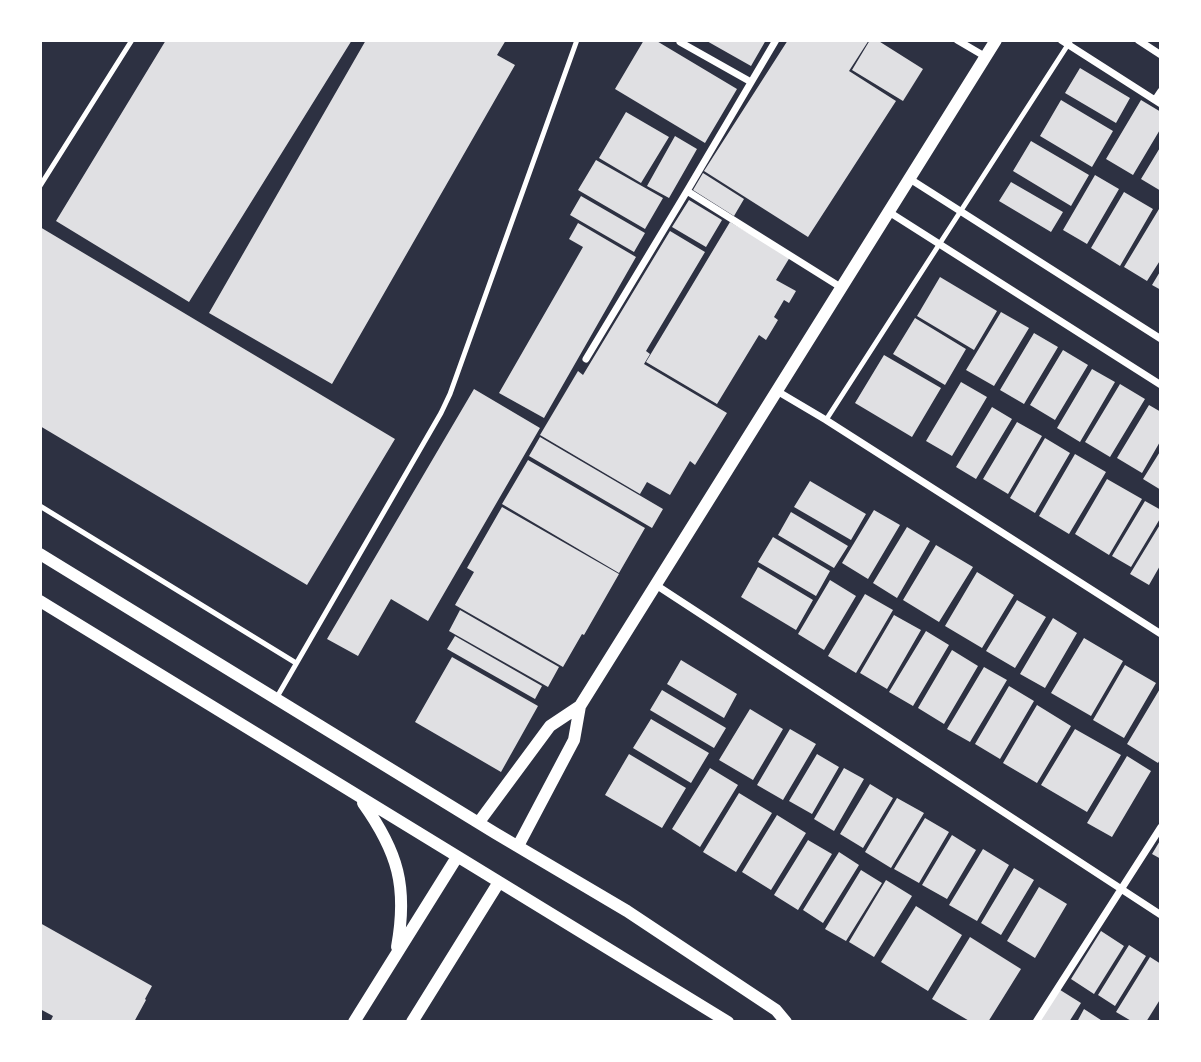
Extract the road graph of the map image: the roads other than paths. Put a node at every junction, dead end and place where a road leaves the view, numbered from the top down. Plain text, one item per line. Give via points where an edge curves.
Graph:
1 (132, 40) edge
2 (578, 40) edge
3 (776, 40) edge
4 (957, 40) edge
5 (996, 40) edge
6 (1061, 40) edge
7 (1138, 40) edge
8 (680, 42) edge
9 (1070, 43) edge
10 (1161, 55) edge
11 (986, 57) junction
12 (751, 82) junction
13 (1161, 91) edge
14 (1158, 102) edge
15 (910, 179) junction
16 (40, 186) edge
17 (687, 191) junction
18 (961, 211) junction
19 (889, 212) junction
20 (940, 244) junction
21 (842, 288) junction
22 (1161, 339) edge
23 (586, 359) dead end
24 (1161, 385) edge
25 (777, 391) junction
26 (826, 420) junction
27 (40, 506) edge
28 (40, 554) edge
29 (656, 584) junction
30 (40, 601) edge
31 (1161, 634) edge
32 (296, 663) junction
33 (276, 698) junction
34 (580, 706) junction
35 (358, 796) junction
36 (479, 822) junction
37 (1161, 827) edge
38 (518, 846) junction
39 (457, 857) junction
40 (499, 882) junction
41 (1121, 889) junction
42 (1161, 915) edge
43 (396, 954) junction
44 (354, 1022) edge
45 (412, 1022) edge
46 (728, 1022) edge
47 (786, 1022) edge
48 (1036, 1022) edge

1 - 16 lane
2 - 32 lane via 450,394
3 - 12 street
4 - 11 street
5 - 11 street
6 - 9 street
7 - 10 street
8 - 12 street
9 - 14 street
9 - 18 lane
11 - 15 street
12 - 17 street
13 - 14 street
15 - 18 street
15 - 19 street
17 - 21 street
17 - 23 street
18 - 20 lane
18 - 22 street
19 - 20 street
19 - 21 street
20 - 24 street
20 - 26 lane
21 - 25 street
25 - 26 street
25 - 29 street
26 - 31 street
27 - 32 lane
28 - 33 street
29 - 34 street
29 - 41 street
30 - 35 street
32 - 33 lane
33 - 36 street
34 - 36 street via 550,726
34 - 38 street via 574,740
35 - 39 street
35 - 43 street via 393,854 401,887 402,921
36 - 38 street
37 - 41 street
38 - 47 street via 627,911 776,1010
39 - 40 street
39 - 43 street
40 - 45 street
40 - 46 street
41 - 42 street
41 - 48 street
43 - 44 street

